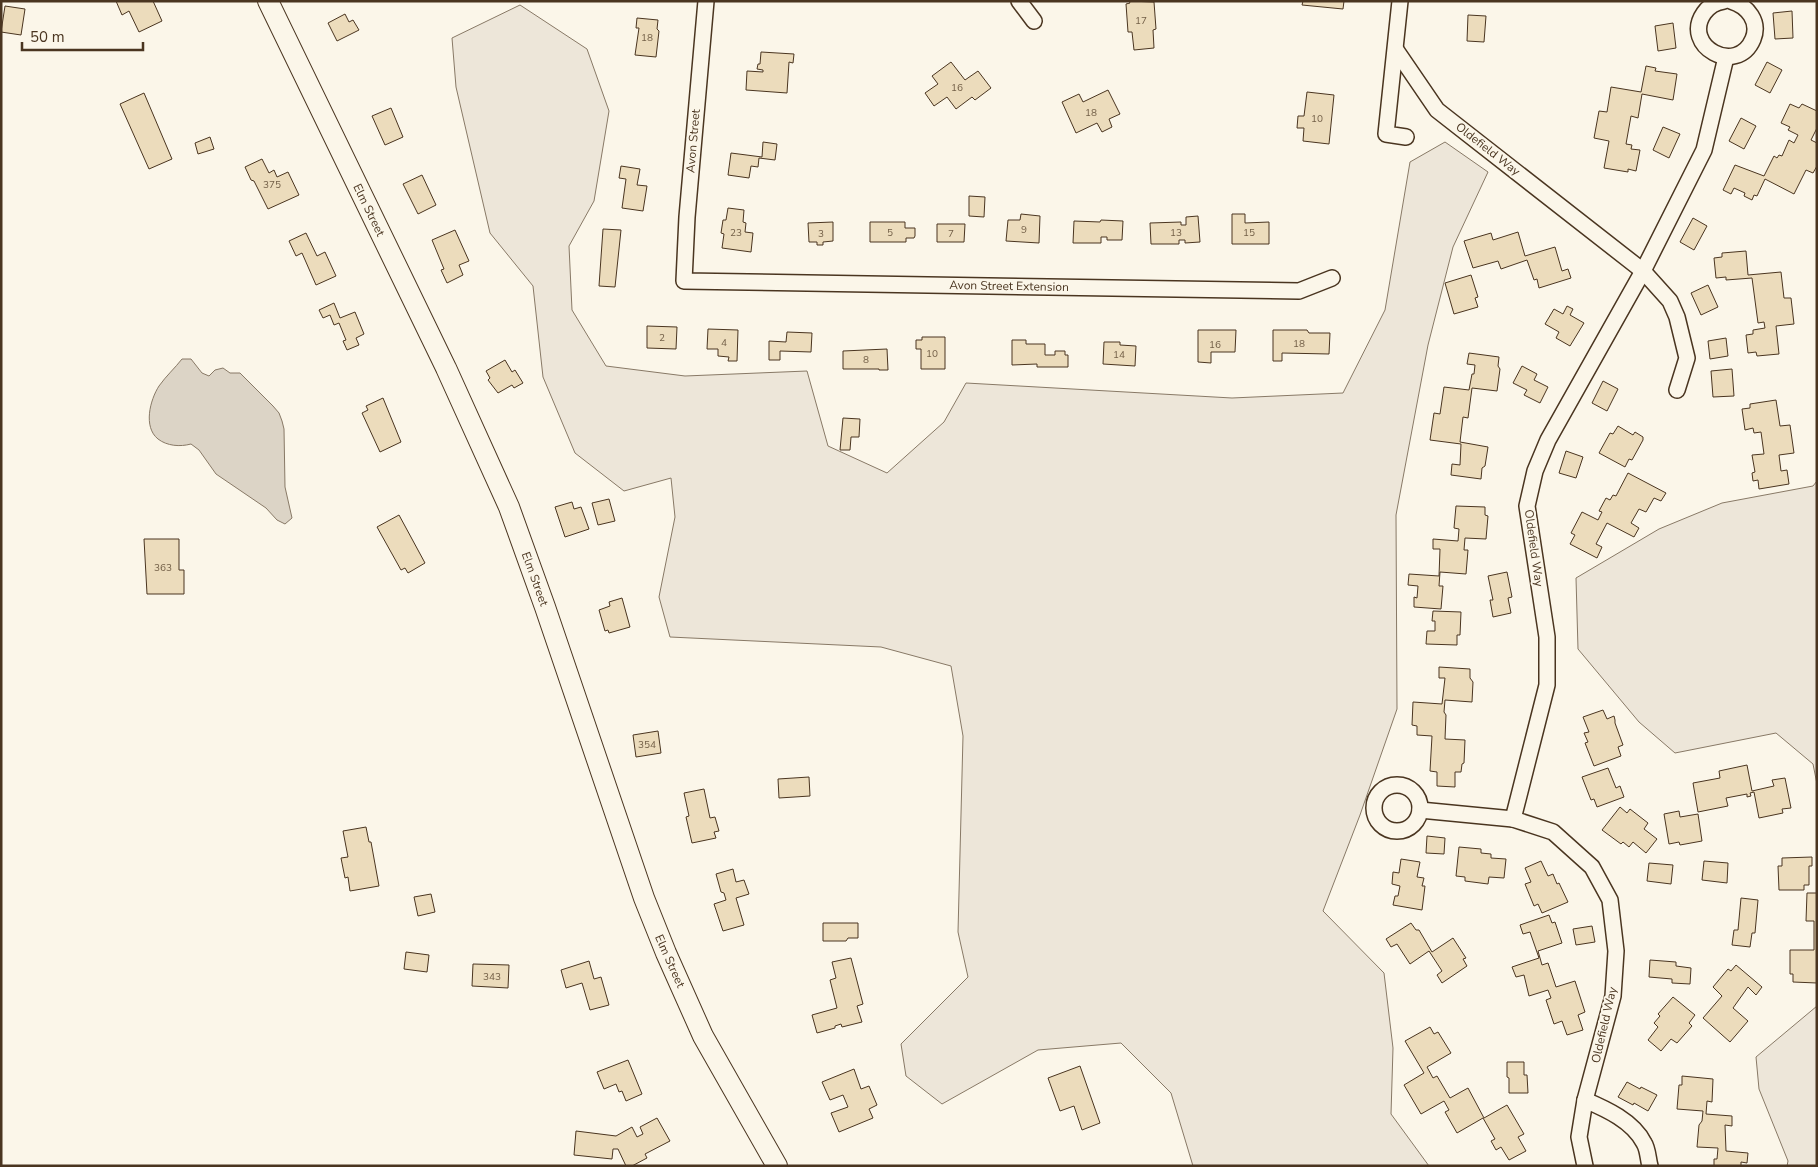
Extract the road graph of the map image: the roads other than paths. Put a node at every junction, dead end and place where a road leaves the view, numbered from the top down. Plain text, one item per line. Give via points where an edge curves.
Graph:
1 (268, 1) edge
2 (706, 1) edge
3 (1019, 1) edge
4 (1400, 1) edge
5 (1724, 1) edge
6 (1731, 1) edge
7 (1034, 21) dead end
8 (1396, 50) junction
9 (1726, 57) junction
10 (1406, 137) dead end
11 (1643, 271) junction
12 (1332, 278) dead end
13 (684, 281) joint
14 (1677, 390) dead end
15 (1420, 810) dead end
16 (1513, 819) junction
17 (1585, 1100) junction
18 (777, 1166) edge
19 (1584, 1166) edge
20 (1650, 1166) edge

1 - 18 street, Elm Street via 446,368 509,507 655,926 703,1036
2 - 13 street, Avon Street
3 - 7 street
4 - 8 street
5 - 9 street via 1705,12 1699,28 1700,36 1710,51
6 - 9 street via 1746,8 1755,26 1754,35 1744,51
8 - 10 street via 1386,134
8 - 11 street, Oldefield Way via 1437,110
9 - 11 street, Oldefield Way via 1704,150
11 - 14 street, Oldefield Way via 1670,301 1678,317 1687,358
11 - 16 street, Oldefield Way via 1548,440 1534,471 1527,506 1547,637 1547,685
12 - 13 street, Avon Street Extension via 1299,291
15 - 16 street, Oldefield Way
16 - 17 street, Oldefield Way via 1553,832 1592,867 1610,900 1616,951 1613,996
17 - 19 street, Oldefield Way via 1579,1138
17 - 20 street via 1608,1110 1629,1126 1645,1143

